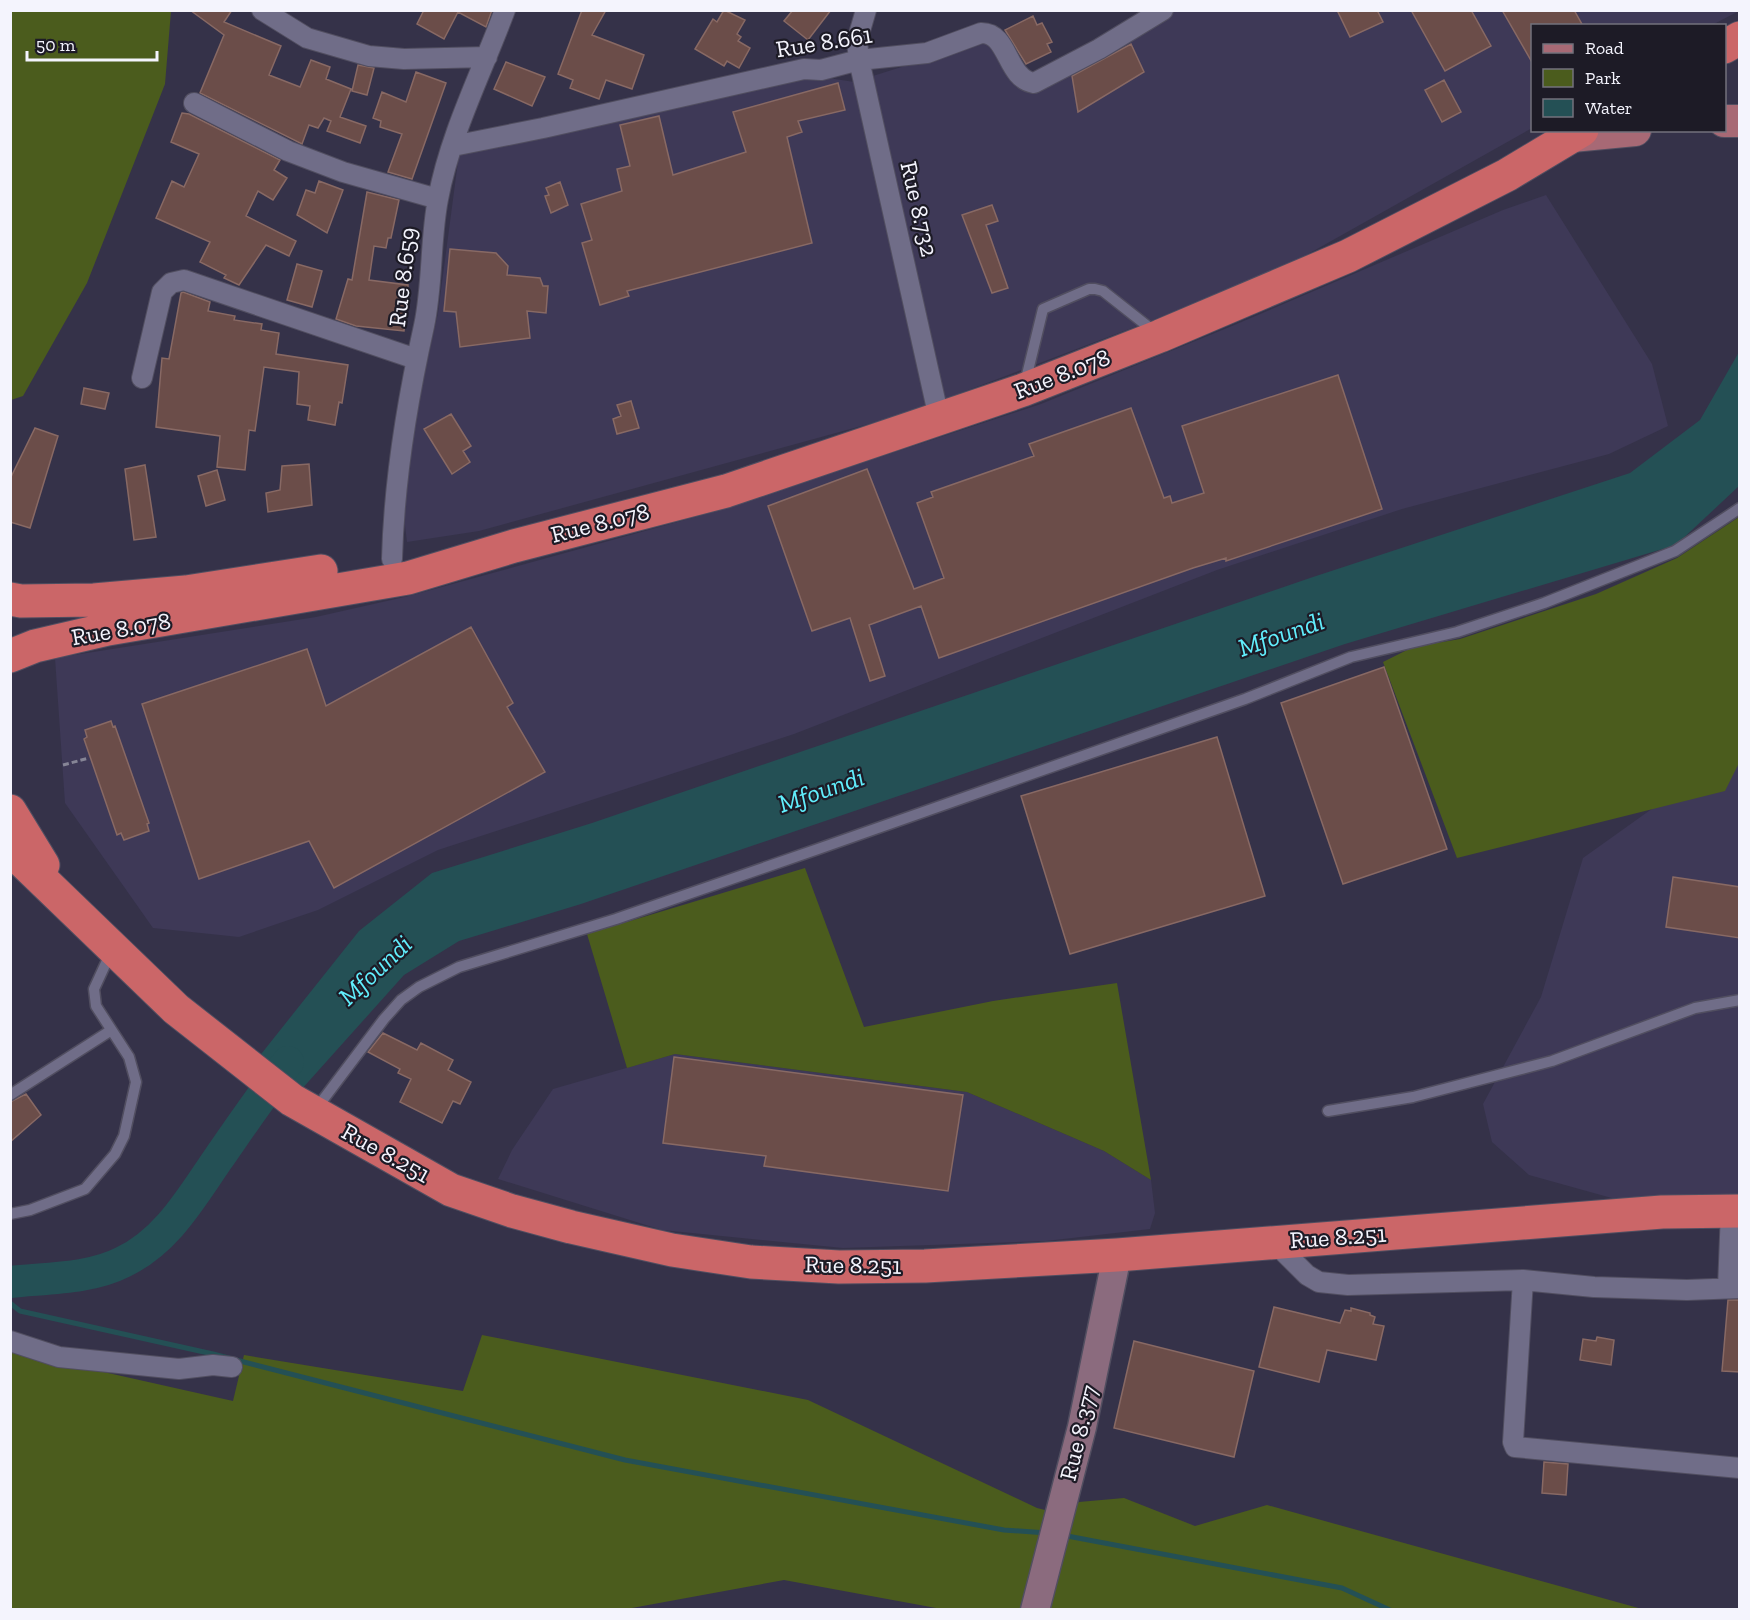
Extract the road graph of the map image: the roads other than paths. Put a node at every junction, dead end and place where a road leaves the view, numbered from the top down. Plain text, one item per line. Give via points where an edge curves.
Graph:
1 (262, 10) edge
2 (505, 10) edge
3 (867, 10) edge
4 (1163, 10) edge
5 (1740, 38) edge
6 (1726, 46) edge
7 (487, 57) junction
8 (859, 60) junction
9 (194, 103) dead end
10 (1606, 132) edge
11 (1577, 134) edge
12 (453, 146) junction
13 (438, 199) junction
14 (1160, 336) junction
15 (416, 359) junction
16 (142, 378) dead end
17 (1023, 390) junction
18 (939, 418) junction
19 (1740, 508) edge
20 (514, 546) junction
21 (392, 560) junction
22 (10, 599) edge
23 (10, 656) edge
24 (10, 811) edge
25 (10, 849) edge
26 (72, 906) junction
27 (113, 949) junction
28 (1740, 1000) edge
29 (110, 1031) junction
30 (10, 1095) edge
31 (303, 1106) junction
32 (1328, 1111) dead end
33 (1735, 1211) edge
34 (10, 1214) edge
35 (1274, 1242) junction
36 (1118, 1255) junction
37 (1523, 1280) junction
38 (1734, 1288) edge
39 (10, 1341) edge
40 (232, 1367) dead end
41 (1740, 1468) edge
42 (1035, 1610) edge

1 - 7 street via 307,38 369,56
2 - 7 street, Rue 8.659
3 - 8 street, Rue 8.732 via 857,41
4 - 8 street, Rue 8.661 via 1099,50 1034,83 1020,77 989,33 927,53
5 - 6 highway
7 - 12 street, Rue 8.659
8 - 12 street, Rue 8.661
8 - 18 street, Rue 8.732
9 - 13 street via 288,151
10 - 11 main road
11 - 14 highway, Rue 8.078 via 1507,175 1348,256
12 - 13 street, Rue 8.659
13 - 15 street, Rue 8.659 via 425,323
14 - 17 highway, Rue 8.078
14 - 17 lane via 1103,291 1089,289 1043,309
15 - 16 street via 184,280 171,283 162,292
15 - 21 street, Rue 8.659 via 393,508
17 - 18 highway, Rue 8.078
18 - 20 highway, Rue 8.078 via 726,491
19 - 31 lane via 1675,551 1544,603 1457,632 1351,657 1245,699 807,853 616,919 459,967 401,1000
20 - 21 highway, Rue 8.078
20 - 23 highway, Rue 8.078 via 408,578 108,629 35,646
21 - 22 highway, Rue 8.078 via 186,592 94,600
24 - 26 highway, Rue 8.251
25 - 26 highway, Rue 8.251
26 - 27 highway, Rue 8.251
27 - 29 lane via 94,989 96,1006
27 - 31 highway, Rue 8.251 via 176,1009
28 - 32 lane via 1695,1008 1552,1061 1413,1096
29 - 30 lane
29 - 34 lane via 129,1057 136,1082 124,1136 115,1154 85,1188
31 - 36 highway, Rue 8.251 via 451,1190 561,1225 672,1250 751,1262 839,1267
33 - 35 highway, Rue 8.251 via 1662,1212
33 - 38 street
35 - 36 highway, Rue 8.251
35 - 37 street via 1307,1275 1319,1281 1348,1285
36 - 42 street, Rue 8.377 via 1082,1427
37 - 38 street via 1594,1287
37 - 41 street via 1515,1447
39 - 40 street via 59,1357 179,1369

